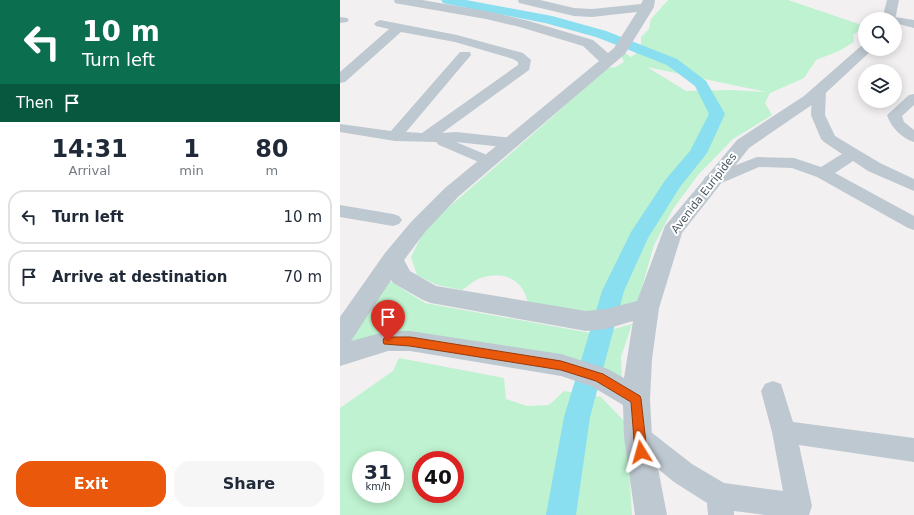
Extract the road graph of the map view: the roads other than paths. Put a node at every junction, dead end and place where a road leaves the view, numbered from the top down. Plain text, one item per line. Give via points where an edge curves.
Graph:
1 (400, 0) edge
2 (524, 0) edge
3 (893, 0) edge
4 (648, 3) edge
5 (551, 6) junction
6 (509, 7) dead end
7 (890, 12) edge
8 (486, 15) junction
9 (902, 21) edge
10 (380, 24) dead end
11 (524, 24) junction
12 (914, 24) edge
13 (397, 29) junction
14 (902, 31) edge
15 (914, 33) edge
16 (465, 55) dead end
17 (858, 56) edge
18 (608, 61) junction
19 (340, 79) edge
20 (819, 92) junction
21 (914, 98) edge
22 (340, 128) edge
23 (395, 136) junction
24 (914, 137) edge
25 (431, 138) junction
26 (512, 143) junction
27 (853, 154) junction
28 (488, 161) junction
29 (823, 173) junction
30 (711, 181) junction
31 (914, 186) edge
32 (340, 211) edge
33 (393, 220) dead end
34 (914, 224) edge
35 (392, 259) junction
36 (647, 308) junction
37 (340, 340) edge
38 (773, 391) dead end
39 (636, 399) junction
40 (784, 432) junction
41 (638, 437) junction
42 (914, 450) edge
43 (720, 505) edge
44 (651, 515) edge

1 - 8 street
2 - 5 street
3 - 7 street
4 - 5 street via 592,13 574,12
4 - 18 street via 620,51
5 - 11 street via 537,9 528,15
6 - 8 street
8 - 11 street
9 - 12 street
10 - 13 street
11 - 18 street via 588,43
13 - 19 street
13 - 25 street via 457,39 525,60 524,67
14 - 15 street
16 - 23 street
17 - 20 street, Avenida Euripides
18 - 26 street
20 - 27 street via 818,114 829,139
20 - 30 street, Avenida Euripides via 743,144
21 - 24 street via 894,115 897,124
22 - 23 street
23 - 25 street
25 - 26 street via 456,137
25 - 28 street
26 - 28 street
27 - 29 street
27 - 31 street
28 - 35 street via 447,197
29 - 30 street via 794,163 757,162
29 - 34 street
30 - 36 street, Avenida Euripides via 672,231
32 - 33 street
35 - 36 street via 401,277 431,294 596,320
35 - 37 street
36 - 39 street, Avenida Euripides
37 - 39 street via 410,341 563,366 599,377
38 - 40 street
39 - 41 street, Avenida Euripides
40 - 42 street
40 - 43 street via 799,506
41 - 43 street
41 - 44 street, Avenida Euripides

